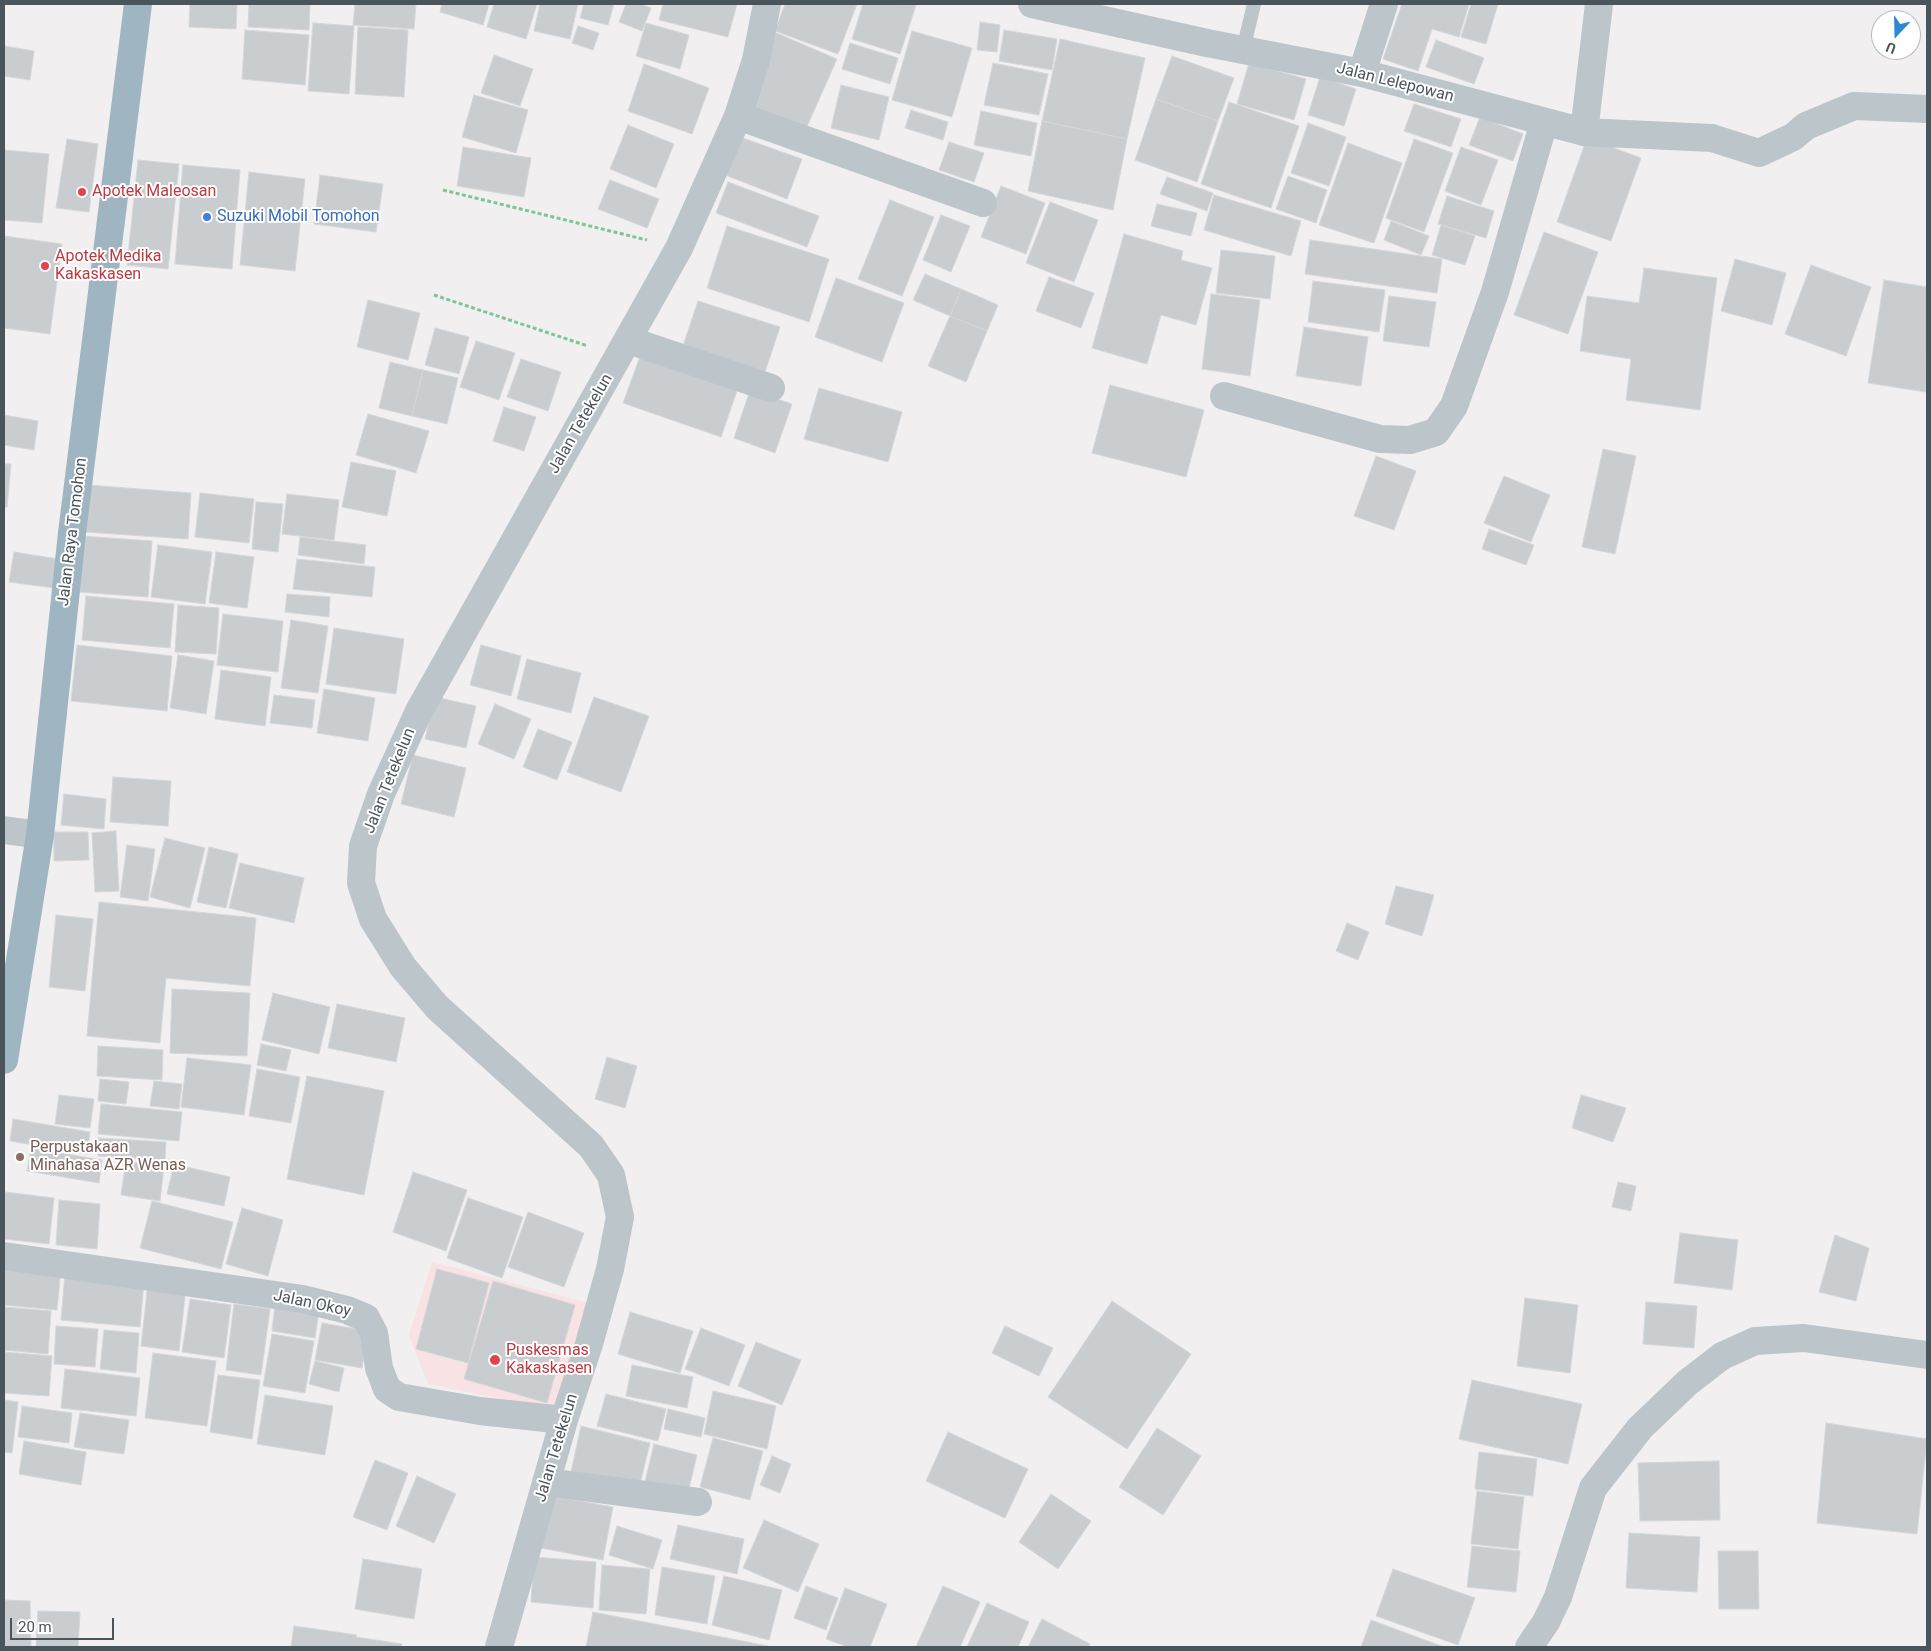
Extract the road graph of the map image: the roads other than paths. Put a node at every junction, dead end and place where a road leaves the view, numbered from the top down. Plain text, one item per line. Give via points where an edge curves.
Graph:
1 (138, 4) edge
2 (768, 4) edge
3 (1032, 4) edge
4 (1254, 4) edge
5 (1384, 4) edge
6 (1599, 4) edge
7 (1243, 50) junction
8 (1362, 73) junction
9 (1927, 109) edge
10 (738, 116) junction
11 (1544, 122) junction
12 (1584, 132) junction
13 (983, 203) dead end
14 (624, 348) junction
15 (771, 388) dead end
16 (1224, 396) dead end
17 (4, 830) edge
18 (40, 835) junction
19 (4, 1060) edge
20 (4, 1256) edge
21 (1927, 1356) edge
22 (564, 1420) junction
23 (546, 1482) junction
24 (698, 1502) dead end
25 (499, 1647) edge
26 (1530, 1647) edge

1 - 18 highway, Jalan Raya Tomohon via 72,533
2 - 10 street, Jalan Tetekelun via 756,60
3 - 7 street, Jalan Lelepowan
4 - 7 lane
5 - 8 street
6 - 12 street
7 - 8 street, Jalan Lelepowan
8 - 11 street, Jalan Lelepowan
9 - 12 street, Jalan Lelepowan via 1854,106 1806,126 1759,153 1712,138
10 - 13 street
10 - 14 street, Jalan Tetekelun via 679,248
11 - 12 street, Jalan Lelepowan
11 - 16 street via 1494,292 1454,406 1436,432 1410,440 1380,439
14 - 15 street
14 - 22 street, Jalan Tetekelun via 419,711 381,794 363,846 362,883 372,919 403,967 437,1007 591,1146 611,1176 620,1217 610,1269
17 - 18 street
18 - 19 highway, Jalan Raya Tomohon
20 - 22 street, Jalan Okoy via 274,1295 347,1310 366,1318 374,1333 379,1368 387,1389 399,1397 480,1411
21 - 26 street via 1804,1338 1755,1341 1722,1356 1687,1383 1640,1428 1594,1488 1558,1597
22 - 23 street, Jalan Tetekelun
23 - 24 street
23 - 25 street, Jalan Tetekelun

